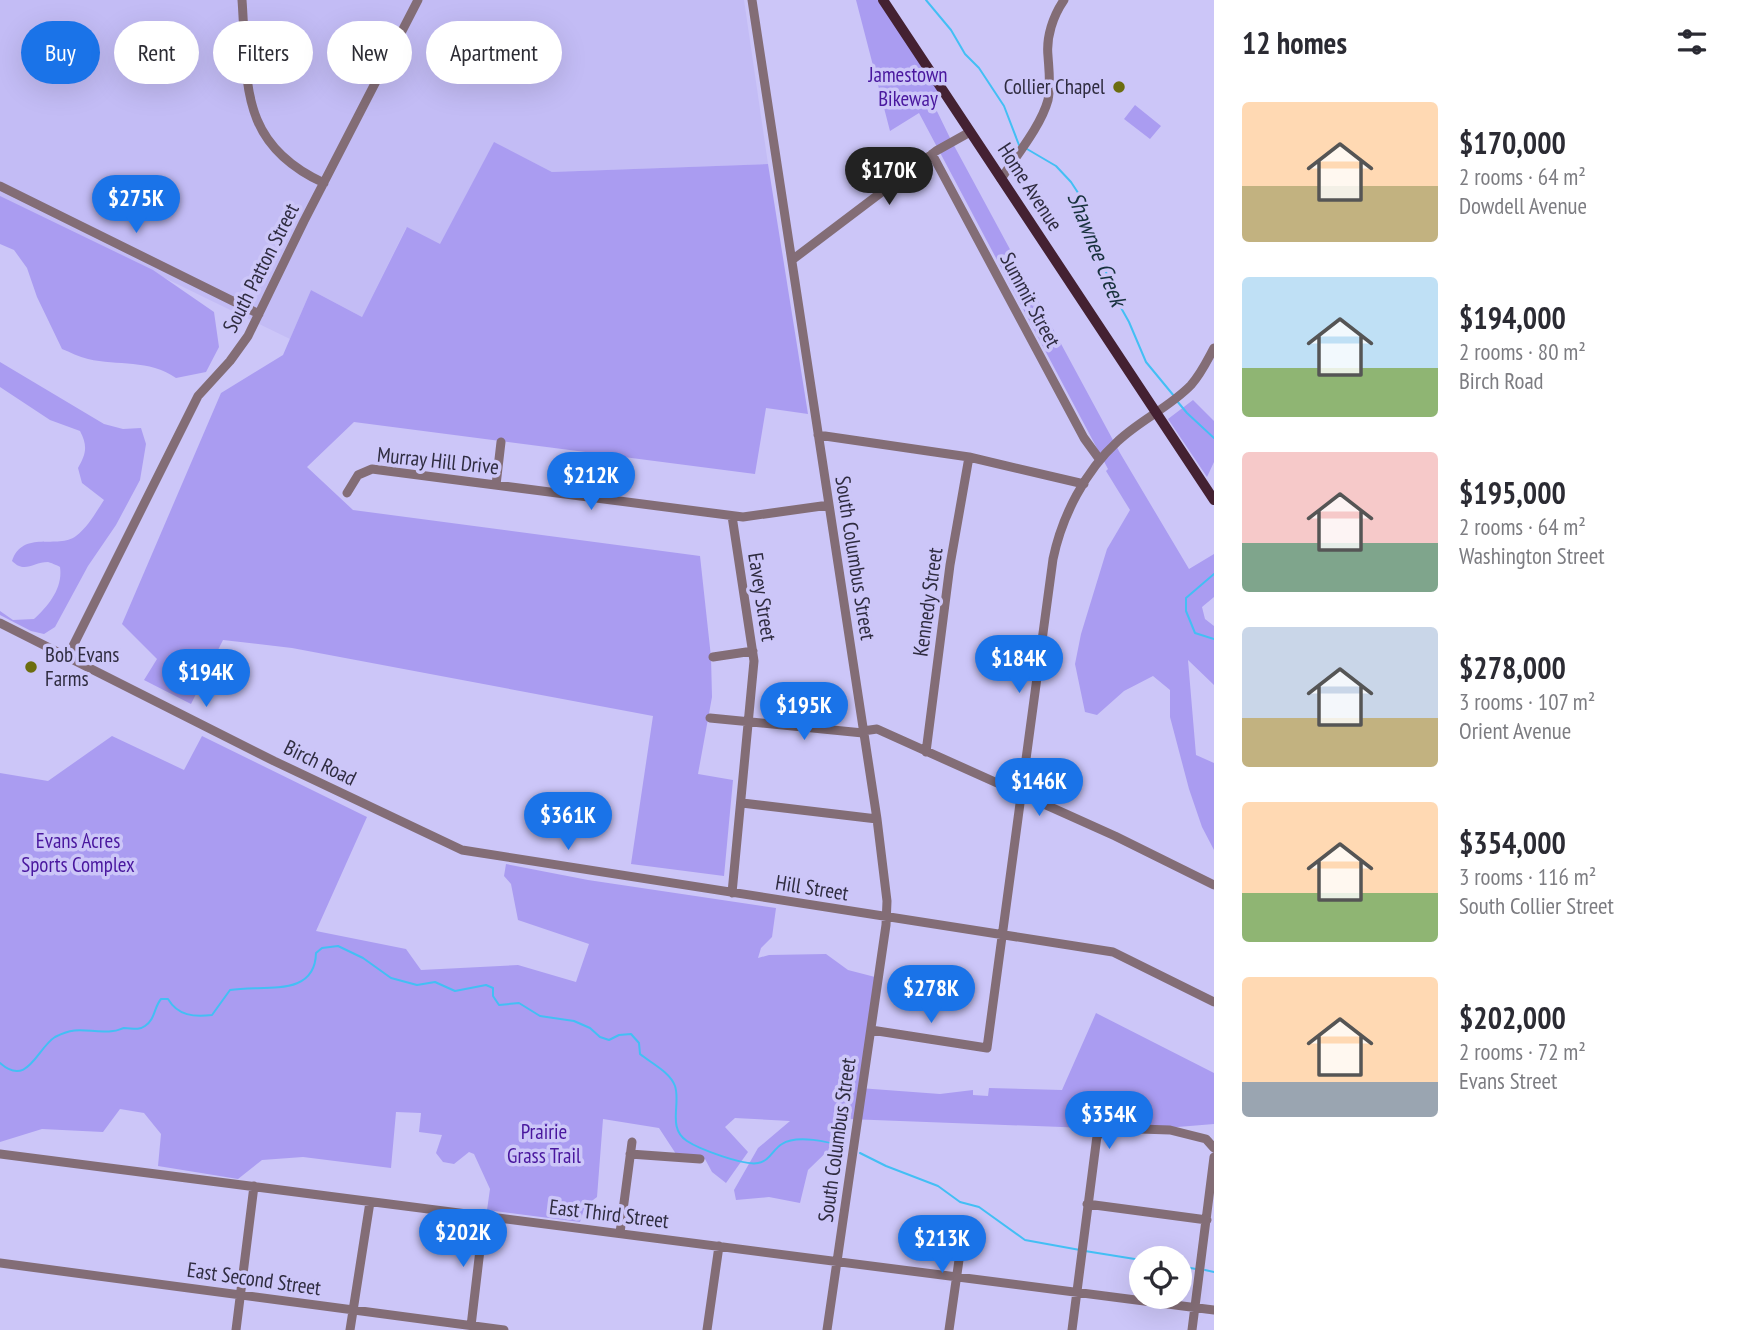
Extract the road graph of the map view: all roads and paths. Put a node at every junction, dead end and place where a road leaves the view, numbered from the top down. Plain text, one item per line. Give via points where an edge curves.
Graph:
1 (242, 0) edge
2 (418, 0) edge
3 (751, 0) edge
4 (883, 0) edge
5 (1064, 0) edge
6 (970, 132) junction
7 (932, 154) junction
8 (1001, 179) junction
9 (324, 183) junction
10 (0, 186) edge
11 (792, 260) junction
12 (259, 314) junction
13 (1214, 348) edge
14 (1156, 412) junction
15 (818, 435) junction
16 (501, 442) dead end
17 (969, 457) junction
18 (1100, 460) junction
19 (1084, 484) junction
20 (496, 485) junction
21 (347, 493) dead end
22 (1214, 500) edge
23 (829, 505) junction
24 (732, 516) junction
25 (0, 623) edge
26 (753, 651) junction
27 (68, 656) junction
28 (713, 657) dead end
29 (710, 718) dead end
30 (748, 720) junction
31 (863, 732) junction
32 (926, 752) junction
33 (1021, 794) junction
34 (742, 803) junction
35 (877, 819) junction
36 (400, 822) joint
37 (1214, 885) edge
38 (732, 893) junction
39 (887, 917) junction
40 (1003, 934) junction
41 (1214, 1002) edge
42 (871, 1030) junction
43 (632, 1142) dead end
44 (1214, 1148) edge
45 (0, 1154) edge
46 (630, 1154) junction
47 (700, 1159) dead end
48 (1214, 1161) edge
49 (254, 1186) junction
50 (370, 1202) junction
51 (1087, 1204) junction
52 (484, 1216) junction
53 (1206, 1220) junction
54 (964, 1225) dead end
55 (620, 1233) junction
56 (719, 1246) junction
57 (837, 1261) junction
58 (0, 1263) edge
59 (957, 1277) junction
60 (1077, 1293) junction
61 (241, 1295) junction
62 (1195, 1308) junction
63 (354, 1310) junction
64 (1214, 1310) edge
65 (471, 1326) junction
66 (236, 1330) edge
67 (350, 1330) edge
68 (504, 1330) edge
69 (707, 1330) edge
70 (827, 1330) edge
71 (949, 1330) edge
72 (1072, 1330) edge
73 (1192, 1330) edge

1 - 9 street via 248,86 256,119 280,156
2 - 9 street, South Patton Street
3 - 11 street, South Columbus Street
4 - 6 main road, Home Avenue
5 - 8 street via 1048,41 1046,104
6 - 7 street
6 - 8 main road, Home Avenue
7 - 11 street
7 - 18 street, Summit Street
8 - 14 main road, Home Avenue
9 - 12 street, South Patton Street
10 - 12 street
11 - 15 street, South Columbus Street
12 - 27 street, South Patton Street via 239,349 193,407
13 - 14 street via 1181,394
14 - 18 street
14 - 22 main road, Home Avenue
15 - 17 street
15 - 23 street, South Columbus Street
16 - 20 street
17 - 19 street
17 - 32 street, Kennedy Street
18 - 19 street
19 - 33 street via 1064,520 1053,558
20 - 21 street, Murray Hill Drive via 372,469 358,475
20 - 24 street, Murray Hill Drive
23 - 24 street, Murray Hill Drive
23 - 31 street, South Columbus Street
24 - 26 street, Eavey Street
25 - 27 street, Birch Road
26 - 28 street
26 - 30 street, Eavey Street
27 - 36 street, Birch Road
29 - 30 street
30 - 31 street
30 - 34 street, Eavey Street
31 - 32 street via 877,729
31 - 35 street, South Columbus Street
32 - 33 street
33 - 37 street
33 - 40 street
34 - 35 street
34 - 38 street, Eavey Street
35 - 39 street, South Columbus Street
36 - 38 street, Hill Street via 471,852
38 - 39 street, Hill Street
39 - 40 street, Hill Street
39 - 42 street, South Columbus Street
40 - 41 street, Hill Street via 1118,953
40 - 42 street via 987,1048
42 - 57 street, South Columbus Street
43 - 46 street
44 - 51 street via 1206,1139 1178,1131 1104,1129 1096,1138
45 - 49 street, East Third Street
46 - 47 street
46 - 55 street
48 - 53 street
49 - 50 street, East Third Street
49 - 61 street
50 - 52 street, East Third Street
50 - 63 street
51 - 53 street
51 - 60 street
52 - 55 street, East Third Street
52 - 65 street
53 - 62 street
54 - 59 street
55 - 56 street, East Third Street
56 - 57 street, East Third Street
56 - 69 street
57 - 59 street, East Third Street
57 - 70 street, South Columbus Street
58 - 61 street, East Second Street
59 - 60 street, East Third Street
59 - 71 street
60 - 62 street, East Third Street
60 - 72 street
61 - 63 street, East Second Street
61 - 66 street
62 - 64 street, East Third Street
62 - 73 street
63 - 65 street, East Second Street
63 - 67 street
65 - 68 street, East Second Street

